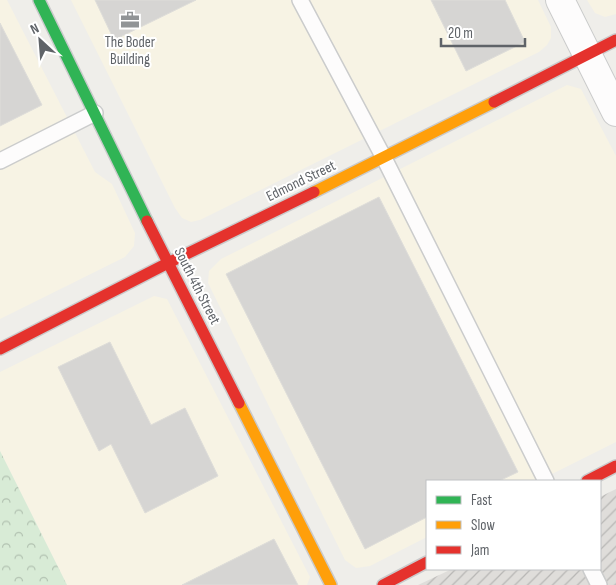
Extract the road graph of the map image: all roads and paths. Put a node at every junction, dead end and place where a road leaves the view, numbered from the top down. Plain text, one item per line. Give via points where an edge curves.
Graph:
1 (39, 0) edge
2 (300, 0) edge
3 (560, 0) edge
4 (616, 40) edge
5 (587, 55) junction
6 (616, 112) edge
7 (95, 113) junction
8 (384, 158) junction
9 (0, 160) edge
10 (168, 263) junction
11 (0, 349) edge
12 (616, 466) edge
13 (545, 480) edge
14 (589, 480) edge
15 (426, 563) edge
16 (592, 570) edge
17 (331, 585) edge
18 (383, 585) edge
19 (599, 585) edge

1 - 7 main road, South 4th Street
2 - 8 lane
3 - 5 street
4 - 5 main road, Edmond Street
5 - 6 street
5 - 8 main road, Edmond Street
7 - 9 lane
7 - 10 main road, South 4th Street
8 - 10 main road, Edmond Street
8 - 13 lane
10 - 11 main road, Edmond Street
10 - 17 main road, South 4th Street
12 - 14 main road
15 - 18 main road
16 - 19 lane

